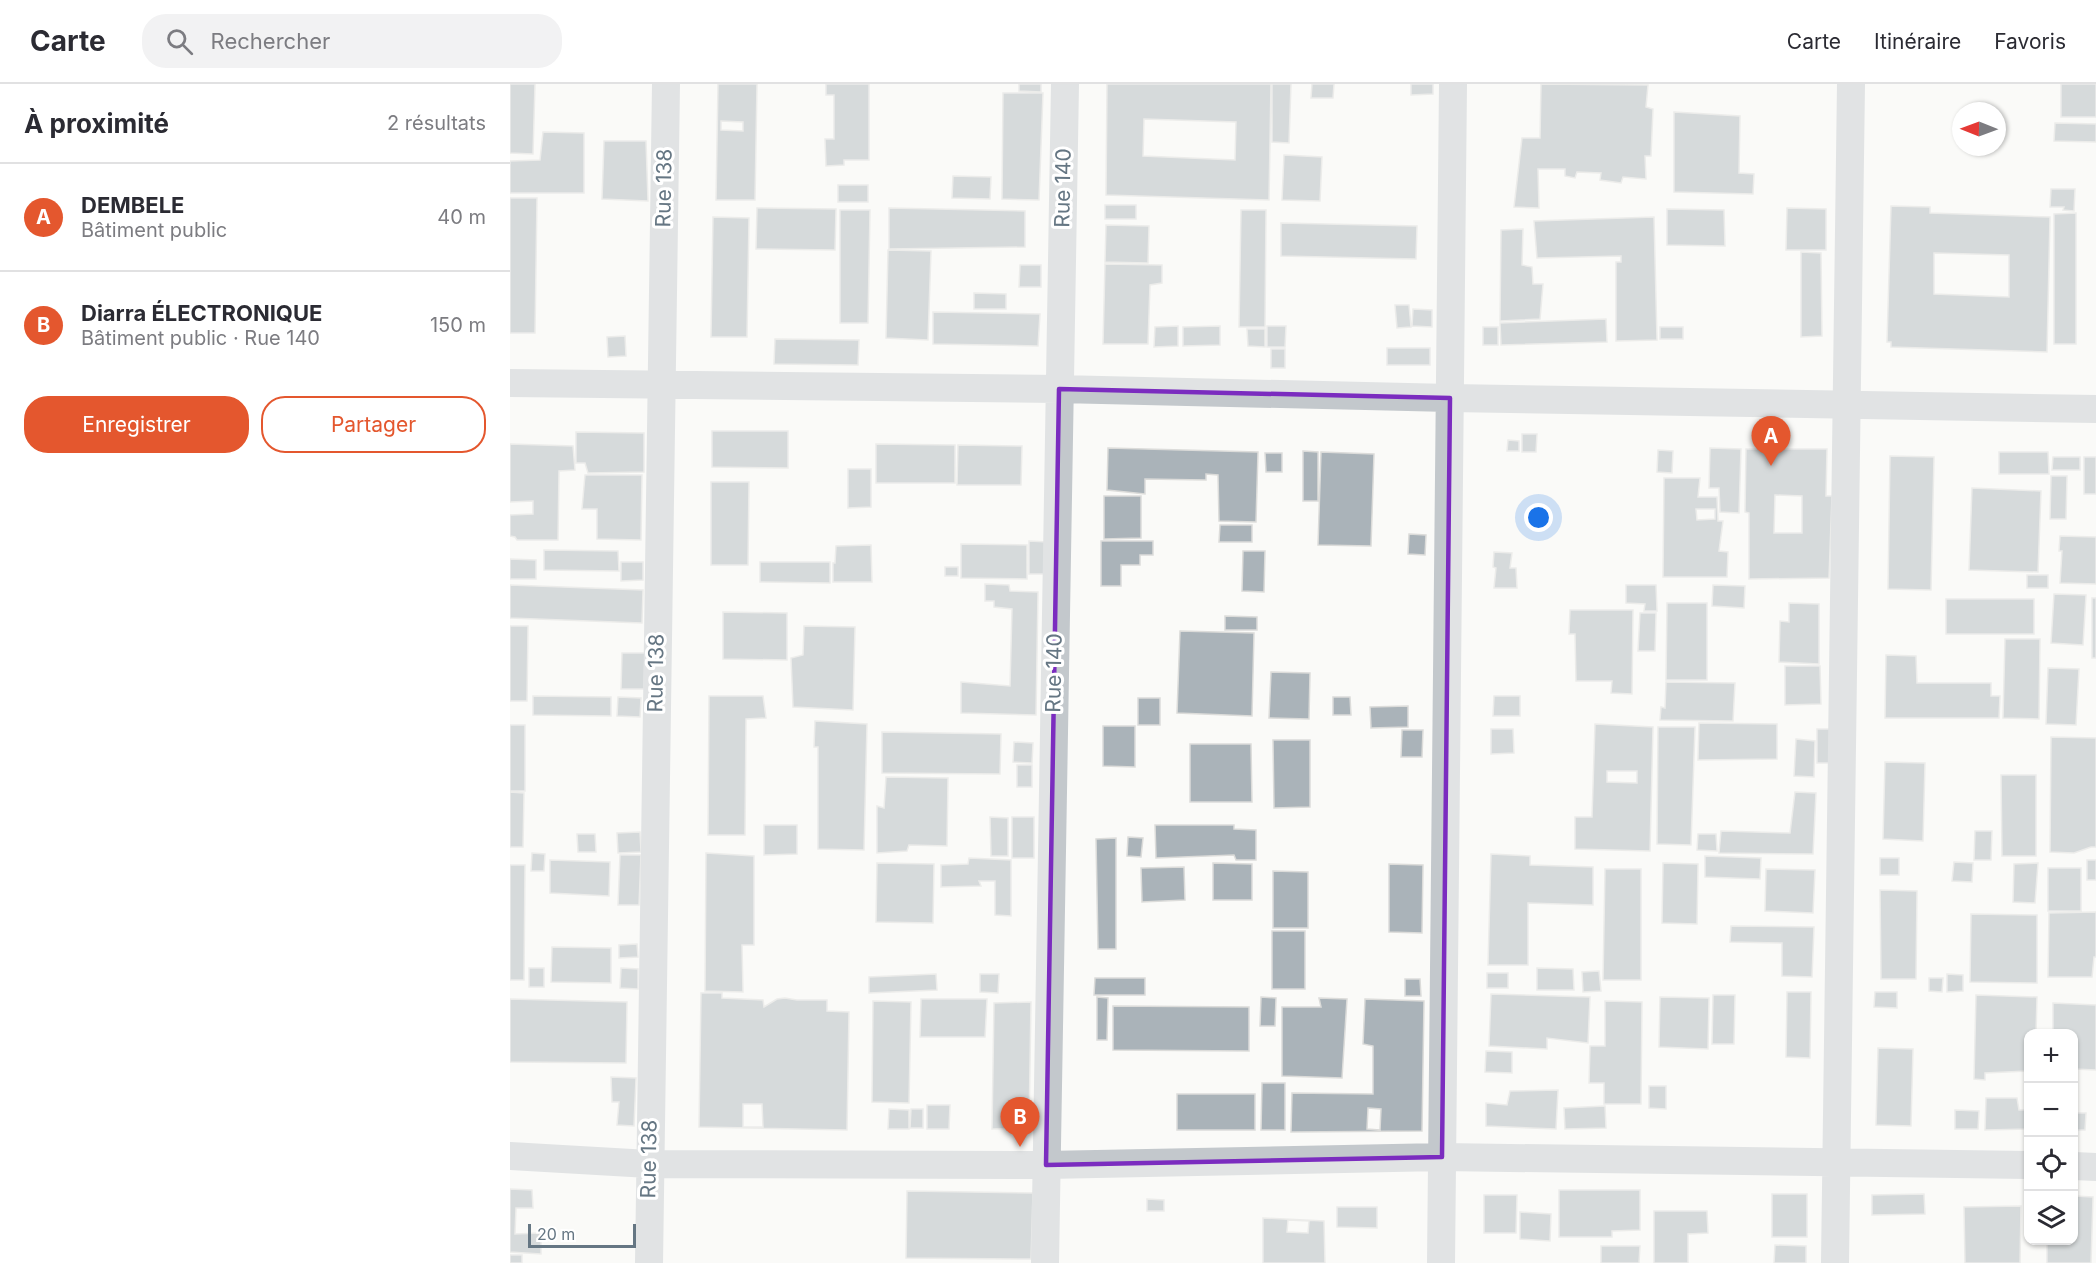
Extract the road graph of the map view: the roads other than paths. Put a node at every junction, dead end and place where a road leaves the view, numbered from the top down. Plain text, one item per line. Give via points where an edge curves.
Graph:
1 (666, 84) edge
2 (1065, 84) edge
3 (1453, 84) edge
4 (1851, 84) edge
5 (510, 383) edge
6 (661, 386) junction
7 (1059, 389) junction
8 (1450, 398) junction
9 (1846, 405) junction
10 (2096, 409) edge
11 (510, 1156) edge
12 (1442, 1157) junction
13 (1837, 1162) junction
14 (649, 1164) junction
15 (1047, 1165) junction
16 (2024, 1166) edge
17 (2078, 1166) edge
18 (2096, 1167) edge
19 (649, 1263) edge
20 (1045, 1263) edge
21 (1441, 1263) edge
22 (1835, 1263) edge

1 - 6 street, Rue 138
2 - 7 street, Rue 140
3 - 8 street
4 - 9 street
5 - 6 street
6 - 7 street
6 - 14 street, Rue 138
7 - 8 street
7 - 15 street, Rue 140
8 - 9 street
8 - 12 street
9 - 10 street
9 - 13 street
11 - 14 street
12 - 13 street
12 - 15 street
12 - 21 street
13 - 16 street
13 - 22 street
14 - 15 street
14 - 19 street, Rue 138
15 - 20 street, Rue 140
17 - 18 street

